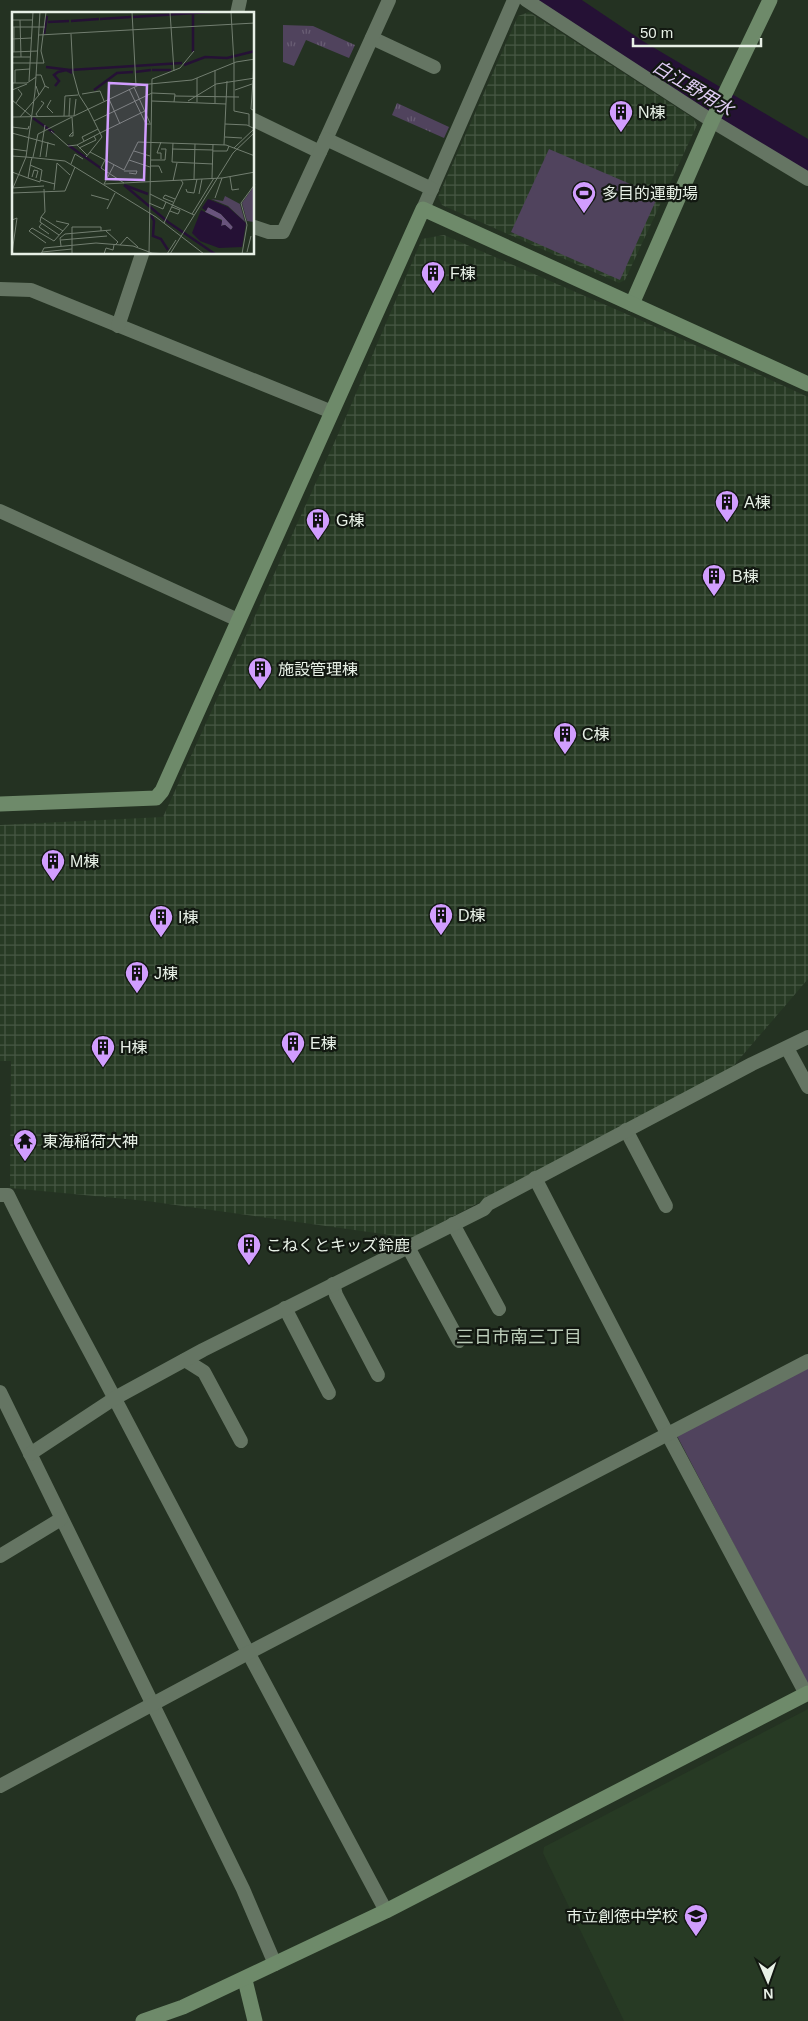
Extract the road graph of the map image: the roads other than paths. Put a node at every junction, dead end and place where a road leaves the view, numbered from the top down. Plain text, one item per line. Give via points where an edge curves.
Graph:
1 (389, 0) edge
2 (514, 0) edge
3 (526, 0) edge
4 (770, 0) edge
5 (372, 38) junction
6 (434, 67) dead end
7 (714, 117) junction
8 (255, 120) edge
9 (326, 139) junction
10 (320, 152) junction
11 (808, 179) edge
12 (432, 189) junction
13 (423, 209) junction
14 (255, 227) edge
15 (142, 255) edge
16 (0, 288) edge
17 (632, 304) junction
18 (118, 326) junction
19 (808, 384) edge
20 (332, 412) junction
21 (0, 511) edge
22 (238, 620) junction
23 (0, 804) edge
24 (808, 1037) edge
25 (787, 1048) junction
26 (808, 1087) edge
27 (626, 1130) junction
28 (535, 1178) junction
29 (0, 1195) edge
30 (666, 1206) dead end
31 (453, 1224) junction
32 (408, 1247) junction
33 (333, 1284) junction
34 (285, 1308) junction
35 (499, 1309) dead end
36 (459, 1341) dead end
37 (185, 1360) junction
38 (808, 1361) edge
39 (378, 1375) dead end
40 (0, 1392) edge
41 (330, 1393) dead end
42 (115, 1398) junction
43 (668, 1435) junction
44 (241, 1441) dead end
45 (30, 1454) junction
46 (61, 1519) junction
47 (0, 1556) edge
48 (248, 1653) junction
49 (807, 1693) edge
50 (152, 1704) junction
51 (0, 1786) edge
52 (386, 1911) junction
53 (275, 1964) junction
54 (245, 1980) junction
55 (143, 2021) edge
56 (255, 2021) edge

1 - 5 street
2 - 12 street
3 - 7 street
4 - 7 street
5 - 6 street
5 - 9 street
7 - 11 street
7 - 17 street
8 - 10 street
9 - 10 street
9 - 12 street
10 - 14 street via 283,232
12 - 13 street
13 - 17 street
13 - 20 street
15 - 18 street
16 - 18 street via 31,290
17 - 19 street
18 - 20 street
20 - 22 street
21 - 22 street
22 - 23 street via 162,791 156,798
24 - 25 street
25 - 26 street
25 - 27 street
27 - 28 street
27 - 30 street
28 - 31 street
28 - 43 street
29 - 42 street via 8,1196
31 - 32 street
31 - 35 street
32 - 33 street
32 - 36 street
33 - 34 street
33 - 39 street
34 - 37 street
34 - 41 street
37 - 42 street
37 - 44 street via 204,1372
38 - 43 street
40 - 45 street
42 - 45 street
42 - 48 street
43 - 48 street
43 - 49 street
45 - 46 street
46 - 47 street
46 - 50 street
48 - 50 street
48 - 52 street
49 - 52 street
50 - 51 street
50 - 53 street via 243,1890
52 - 53 street
53 - 54 street
54 - 55 street
54 - 56 street

